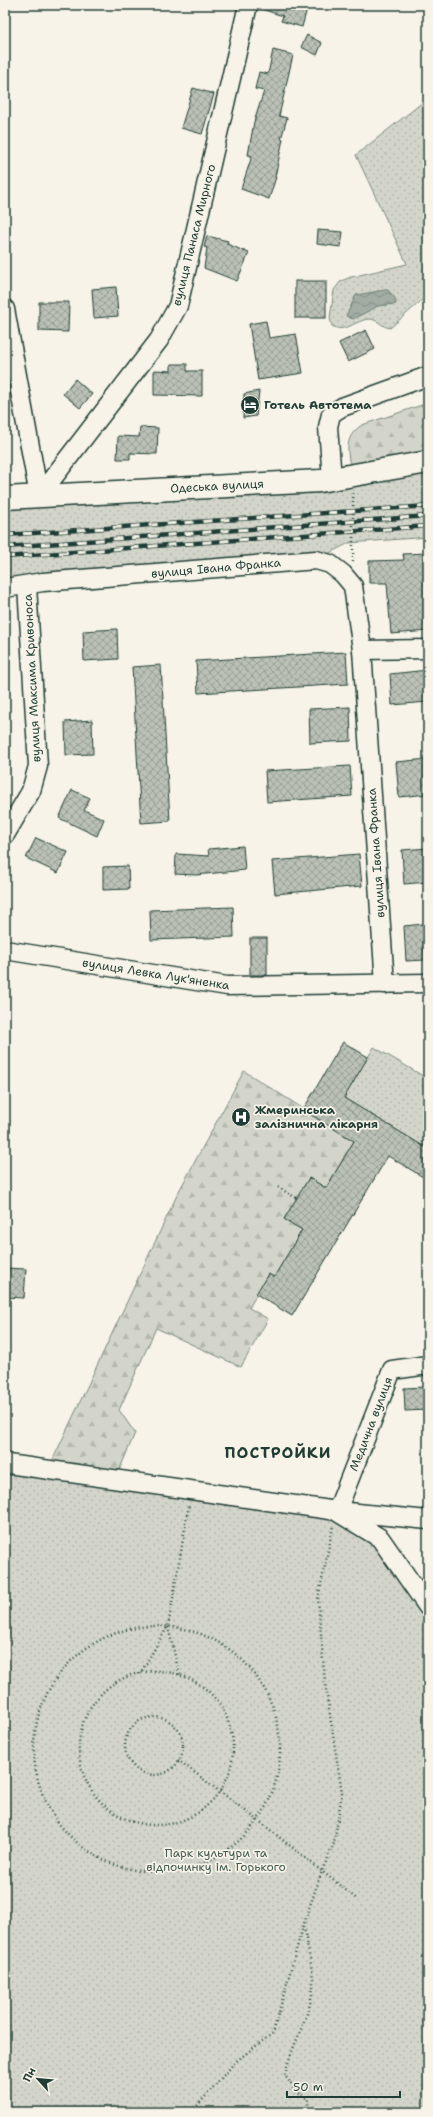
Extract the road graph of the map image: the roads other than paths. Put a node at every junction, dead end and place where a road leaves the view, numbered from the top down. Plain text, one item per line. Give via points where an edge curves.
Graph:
1 (248, 5) edge
2 (5, 309) edge
3 (428, 376) edge
4 (428, 462) edge
5 (342, 478) junction
6 (39, 496) junction
7 (5, 498) edge
8 (26, 586) junction
9 (5, 588) edge
10 (428, 649) edge
11 (362, 650) junction
12 (5, 835) edge
13 (5, 950) edge
14 (428, 983) edge
15 (385, 984) junction
16 (428, 1365) edge
17 (5, 1462) edge
18 (337, 1511) junction
19 (428, 1520) edge
20 (428, 1608) edge

1 - 6 street, вулиця Панаса Мирного via 178,306 159,340
2 - 6 street
3 - 5 street via 342,407 331,414 328,427
4 - 5 main road, Одеська вулиця
5 - 6 main road, Одеська вулиця
6 - 7 main road, Одеська вулиця
8 - 9 street, вулиця Івана Франка
8 - 11 street, вулиця Івана Франка via 43,582 316,560 330,564 353,586
8 - 12 street, вулиця Максима Кривоноса via 38,766 31,791
10 - 11 street
11 - 15 street, вулиця Івана Франка
13 - 15 street, вулиця Левка Лук'яненка via 226,986
14 - 15 street, вулиця Левка Лук'яненка
16 - 18 street, Медична вулиця via 392,1370
17 - 18 street
18 - 19 street
18 - 20 street via 380,1538

